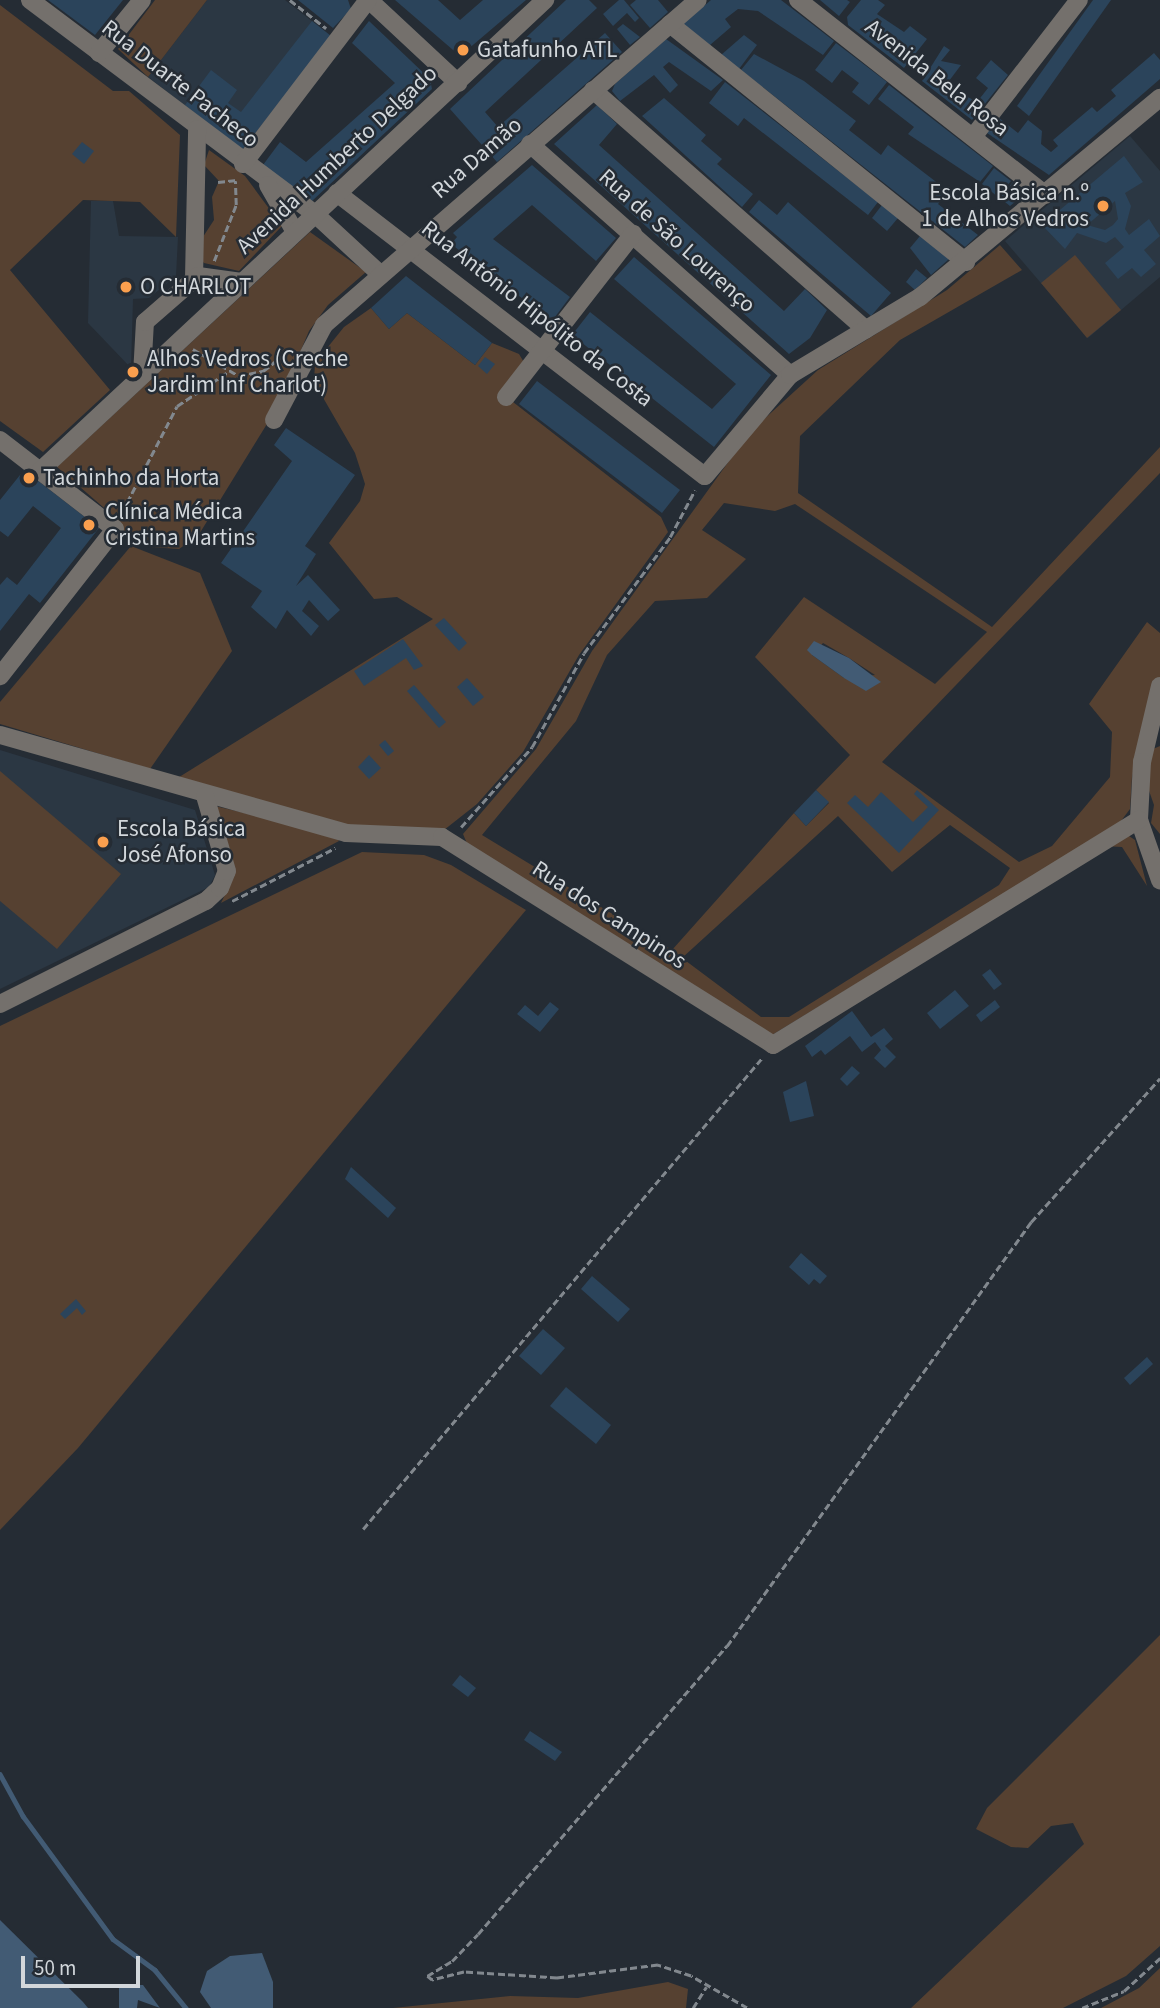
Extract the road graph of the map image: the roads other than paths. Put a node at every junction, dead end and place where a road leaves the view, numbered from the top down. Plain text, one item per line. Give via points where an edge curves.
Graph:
1 (30, 0) edge
2 (142, 0) edge
3 (369, 0) edge
4 (545, 0) edge
5 (698, 0) edge
6 (798, 0) edge
7 (1079, 0) edge
8 (670, 24) junction
9 (99, 52) junction
10 (458, 83) junction
11 (593, 90) junction
12 (1160, 98) edge
13 (197, 129) junction
14 (973, 137) junction
15 (530, 145) junction
16 (241, 174) junction
17 (266, 182) junction
18 (338, 193) junction
19 (1046, 195) junction
20 (315, 214) junction
21 (295, 232) junction
22 (633, 234) junction
23 (412, 246) junction
24 (966, 262) junction
25 (380, 274) junction
26 (194, 278) junction
27 (242, 282) junction
28 (866, 330) junction
29 (543, 348) junction
30 (142, 375) junction
31 (790, 375) junction
32 (506, 397) dead end
33 (274, 420) dead end
34 (0, 440) edge
35 (40, 471) junction
36 (1, 674) edge
37 (1160, 686) edge
38 (0, 735) edge
39 (205, 796) junction
40 (1139, 820) junction
41 (1160, 880) edge
42 (0, 1004) edge

1 - 9 street, Rua Duarte Pacheco
2 - 9 street
3 - 10 street
3 - 16 street
4 - 10 street, Avenida Humberto Delgado
5 - 8 street, Rua Damão
6 - 14 street, Avenida Bela Rosa
7 - 14 street
8 - 11 street, Rua Damão
8 - 24 street
9 - 13 street, Rua Duarte Pacheco
10 - 18 street, Avenida Humberto Delgado
11 - 15 street, Rua Damão
11 - 28 street
12 - 19 street
13 - 16 street, Rua Duarte Pacheco
13 - 26 street
14 - 19 street, Avenida Bela Rosa
15 - 22 street, Rua de São Lourenço
15 - 23 street, Rua Damão
16 - 17 street, Rua Duarte Pacheco
17 - 20 street, Rua Duarte Pacheco
17 - 21 street, Rua Duarte Pacheco
18 - 20 street, Avenida Humberto Delgado
18 - 23 street, Rua António Hipólito da Costa
19 - 24 street
20 - 21 street, Avenida Humberto Delgado
20 - 25 street, Rua Duarte Pacheco
21 - 27 street, Avenida Humberto Delgado
22 - 29 street
22 - 31 street, Rua de São Lourenço
23 - 25 street, Rua Damão
23 - 29 street, Rua António Hipólito da Costa
24 - 28 street
25 - 33 street, Rua Damão via 324,325
26 - 27 street
26 - 30 street via 142,326
27 - 30 street, Avenida Humberto Delgado
28 - 31 street
29 - 31 street, Rua António Hipólito da Costa via 705,476
29 - 32 street
30 - 35 street, Avenida Humberto Delgado
34 - 35 street
35 - 36 street via 115,529
37 - 40 street via 1142,762
38 - 39 street, Rua dos Campinos
39 - 40 street, Rua dos Campinos via 358,835 449,840 741,1030 773,1045
39 - 42 street via 227,871 220,888 206,901
40 - 41 street

